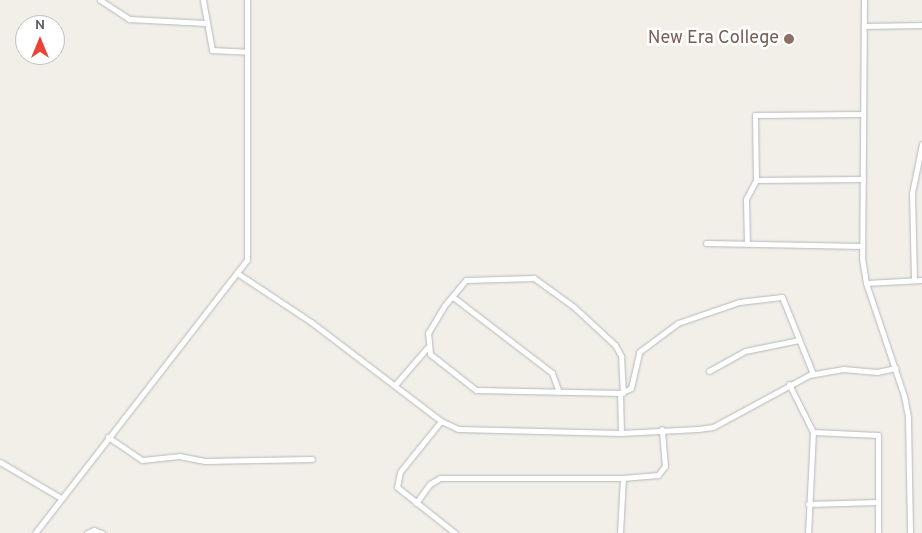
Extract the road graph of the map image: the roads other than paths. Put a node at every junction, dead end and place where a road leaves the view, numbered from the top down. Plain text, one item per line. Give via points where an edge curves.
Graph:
1 (100, 0) edge
2 (203, 0) edge
3 (247, 0) edge
4 (864, 0) edge
5 (205, 23) junction
6 (922, 25) edge
7 (864, 26) junction
8 (247, 52) junction
9 (863, 114) junction
10 (922, 144) edge
11 (863, 179) junction
12 (756, 180) junction
13 (706, 243) dead end
14 (747, 244) junction
15 (862, 246) junction
16 (238, 272) junction
17 (914, 280) junction
18 (922, 280) edge
19 (866, 283) junction
20 (453, 296) junction
21 (799, 340) junction
22 (427, 348) junction
23 (896, 368) junction
24 (709, 372) dead end
25 (813, 374) junction
26 (789, 384) junction
27 (395, 385) junction
28 (559, 392) junction
29 (621, 393) junction
30 (441, 421) junction
31 (662, 428) junction
32 (813, 432) junction
33 (621, 433) junction
34 (108, 437) junction
35 (312, 459) dead end
36 (0, 462) edge
37 (623, 478) junction
38 (61, 498) junction
39 (878, 502) junction
40 (416, 503) junction
41 (808, 504) junction
42 (36, 533) edge
43 (87, 533) edge
44 (102, 533) edge
45 (455, 533) edge
46 (620, 533) edge
47 (808, 533) edge
48 (878, 533) edge
49 (910, 533) edge

1 - 5 street via 129,19
2 - 5 street
3 - 8 street
4 - 7 street
5 - 8 street via 212,50
6 - 7 street
7 - 9 street
8 - 16 street via 247,260
9 - 11 street
9 - 12 street via 756,114 753,119
10 - 17 street via 912,193
11 - 12 street
11 - 15 street
12 - 14 street via 746,199
13 - 14 street
14 - 15 street
15 - 19 street
16 - 27 street via 312,322
16 - 34 street
17 - 18 street
17 - 19 street
19 - 23 street
20 - 22 street via 428,333
20 - 28 street via 552,373
20 - 29 street via 471,278 537,279 574,307 615,345 621,356
21 - 24 street via 745,351
21 - 25 street
21 - 29 street via 782,297 739,302 678,323 645,346 636,356 630,389
22 - 27 street
22 - 28 street via 436,360 476,390
23 - 25 street via 877,372 844,369
23 - 49 street via 908,417
25 - 26 street
26 - 31 street via 713,427
26 - 32 street
27 - 30 street
28 - 29 street
29 - 33 street
30 - 33 street via 458,429
30 - 40 street via 398,478 401,492
31 - 33 street
31 - 37 street via 664,470 658,475
32 - 39 street via 878,435
32 - 41 street
34 - 35 street via 142,460 179,456 205,462
34 - 38 street
36 - 38 street
37 - 40 street via 440,478 430,484
37 - 46 street
38 - 42 street
39 - 41 street
39 - 48 street
40 - 45 street
41 - 47 street
43 - 44 street via 97,530

